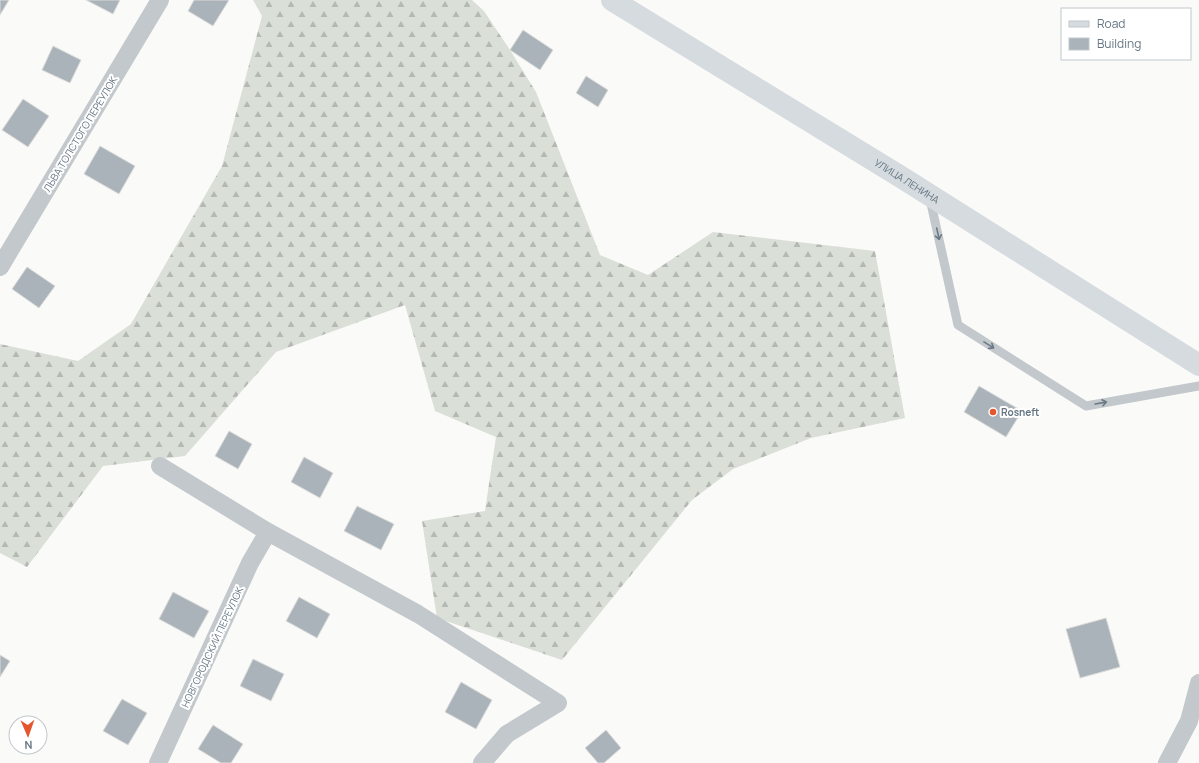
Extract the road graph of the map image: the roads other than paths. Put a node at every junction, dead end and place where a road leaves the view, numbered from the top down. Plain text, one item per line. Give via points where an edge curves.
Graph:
1 (160, 0) edge
2 (612, 0) edge
3 (929, 196) junction
4 (0, 267) edge
5 (1199, 365) edge
6 (1199, 386) edge
7 (160, 466) dead end
8 (268, 532) junction
9 (1199, 684) edge
10 (158, 763) edge
11 (482, 763) edge
12 (1167, 763) edge

1 - 4 street, ЛЬВА ТОЛСТОГО ПЕРЕУЛОК
2 - 3 main road, УЛИЦА ЛЕНИНА
3 - 5 main road, УЛИЦА ЛЕНИНА
3 -> 6 lane via 958,325 1086,406
7 - 8 street
8 - 10 street, НОВГОРОДСКИЙ ПЕРЕУЛОК via 250,563
8 - 11 street via 418,614 558,703 507,734
9 - 12 street via 1189,721

